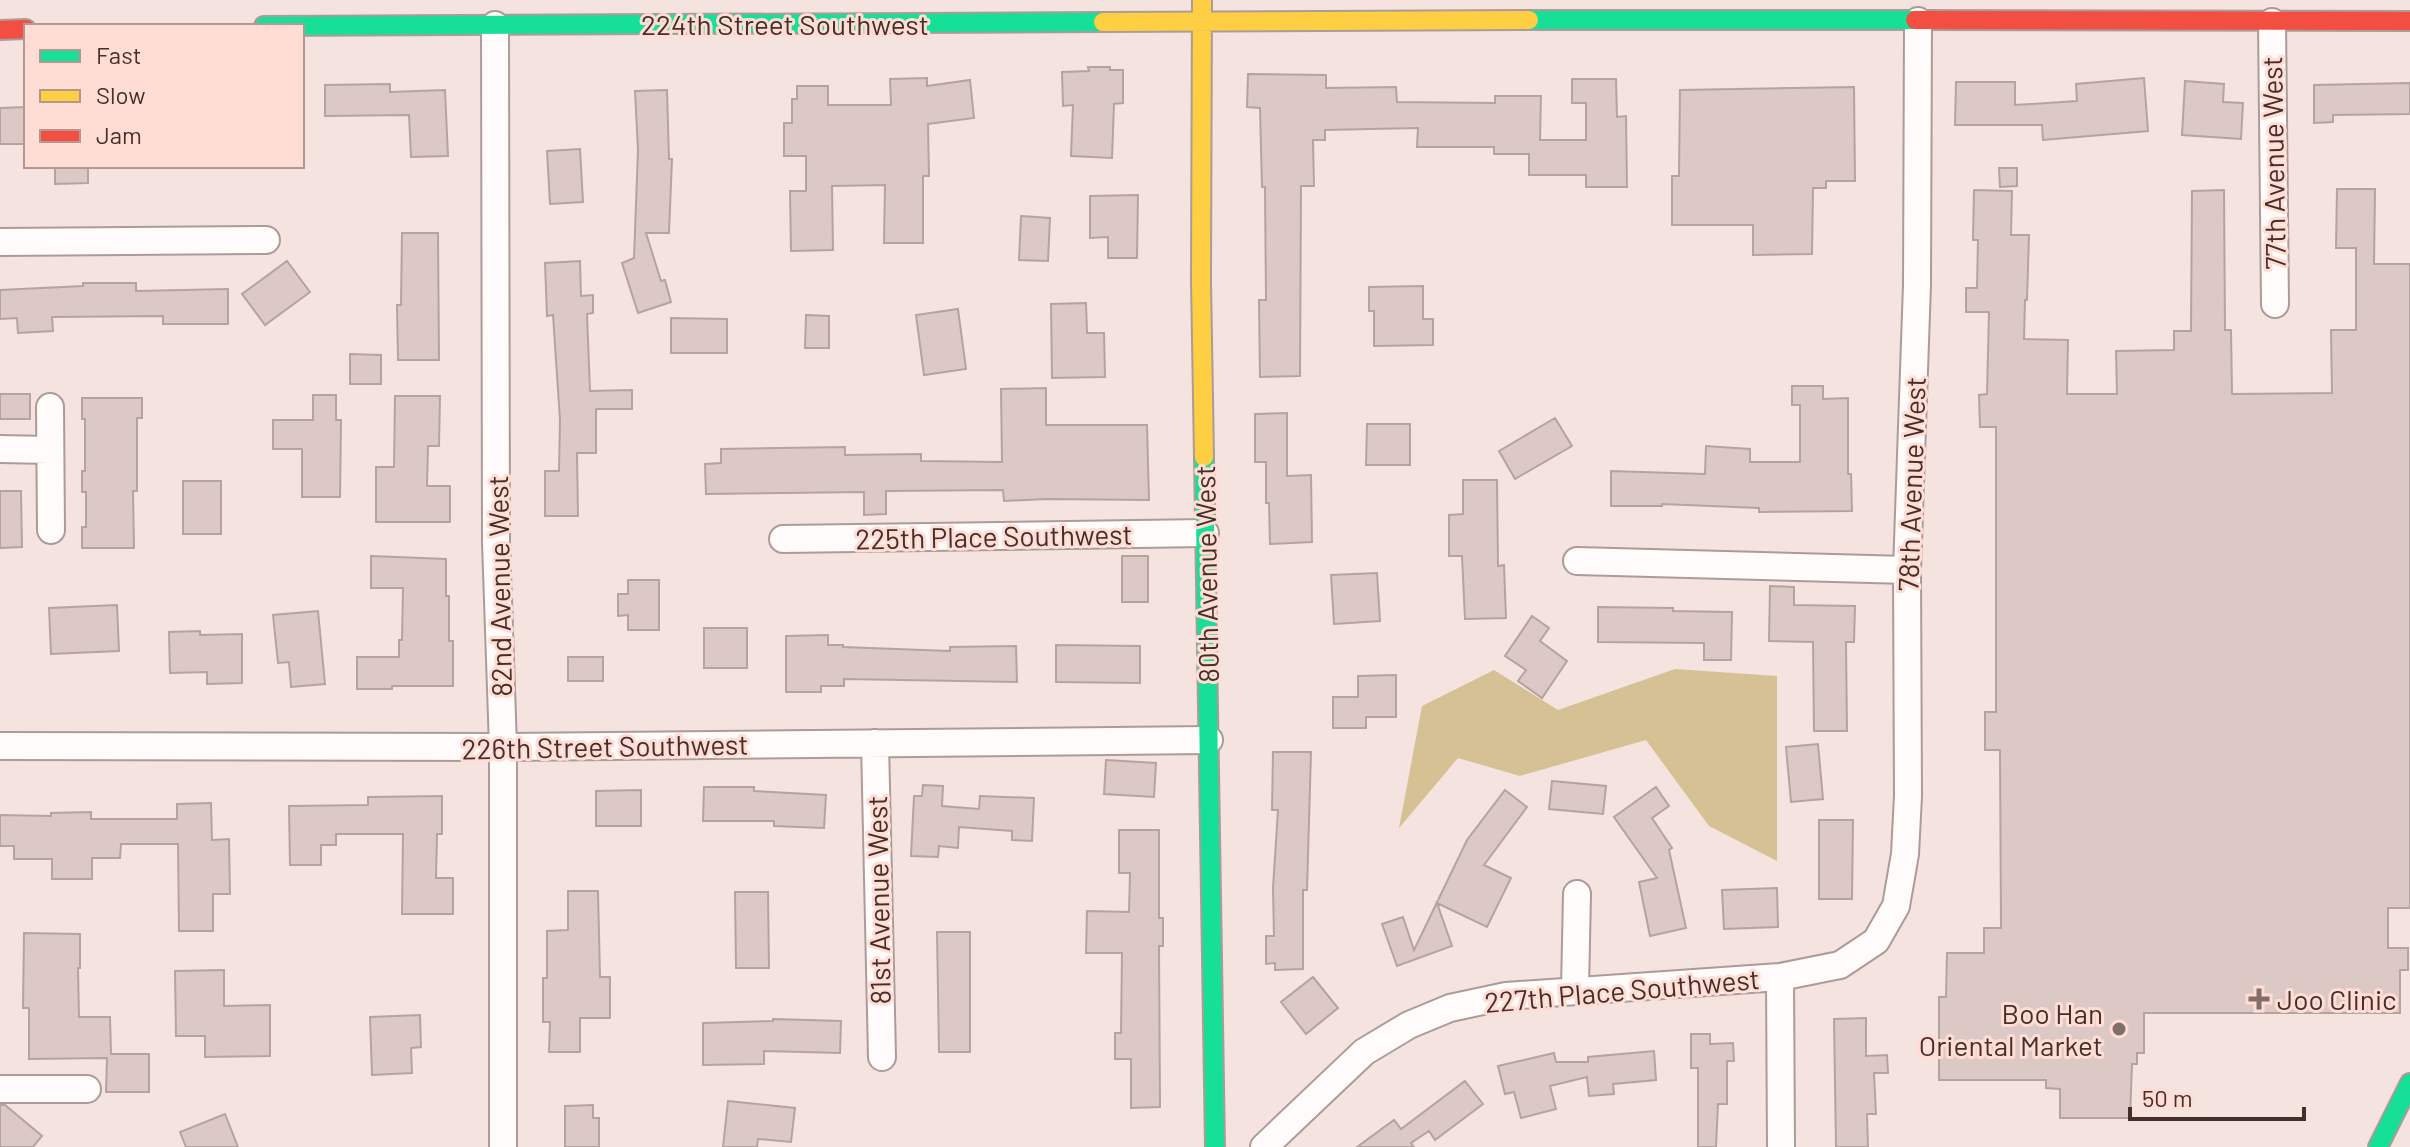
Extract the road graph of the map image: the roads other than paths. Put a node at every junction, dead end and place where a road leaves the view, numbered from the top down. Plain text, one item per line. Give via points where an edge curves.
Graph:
1 (1202, 0) edge
2 (329, 13) edge
3 (1918, 21) junction
4 (2410, 21) edge
5 (1202, 22) junction
6 (2272, 22) junction
7 (274, 24) edge
8 (495, 25) junction
9 (24, 29) edge
10 (0, 30) edge
11 (266, 240) dead end
12 (0, 242) edge
13 (2275, 304) dead end
14 (50, 407) dead end
15 (0, 449) edge
16 (50, 450) junction
17 (51, 530) dead end
18 (1205, 533) junction
19 (783, 539) dead end
20 (1577, 561) dead end
21 (1907, 570) junction
22 (1209, 740) junction
23 (875, 743) junction
24 (0, 746) edge
25 (503, 747) junction
26 (1577, 894) dead end
27 (1876, 941) joint
28 (1780, 977) junction
29 (1575, 989) junction
30 (882, 1057) dead end
31 (2410, 1083) edge
32 (0, 1089) edge
33 (87, 1089) dead end
34 (503, 1147) edge
35 (1215, 1147) edge
36 (1264, 1147) edge
37 (1781, 1147) edge
38 (2378, 1147) edge

1 - 5 main road, 80th Avenue West
2 - 7 main road, 224th Street Southwest
2 - 8 main road, 224th Street Southwest
3 - 5 main road, 224th Street Southwest
3 - 6 main road, 224th Street Southwest
3 - 21 street, 78th Avenue West via 1917,285
4 - 6 main road, 224th Street Southwest
5 - 8 main road, 224th Street Southwest
5 - 18 main road, 80th Avenue West
6 - 13 street, 77th Avenue West
8 - 25 street, 82nd Avenue West via 496,542
9 - 10 main road
11 - 12 street
14 - 16 street
15 - 16 street
16 - 17 street
18 - 19 street, 225th Place Southwest
18 - 22 main road, 80th Avenue West
20 - 21 street
21 - 27 street, 78th Avenue West via 1905,854 1896,906
22 - 23 street, 226th Street Southwest
22 - 35 main road, 80th Avenue West
23 - 25 street, 226th Street Southwest
23 - 30 street, 81st Avenue West
24 - 25 street, 226th Street Southwest
25 - 34 street, 82nd Avenue West
26 - 29 street
27 - 28 street, 227th Place Southwest via 1840,965
28 - 29 street, 227th Place Southwest
28 - 37 street
29 - 36 street, 227th Place Southwest via 1450,1008 1409,1025 1364,1052
31 - 38 main road
32 - 33 street

